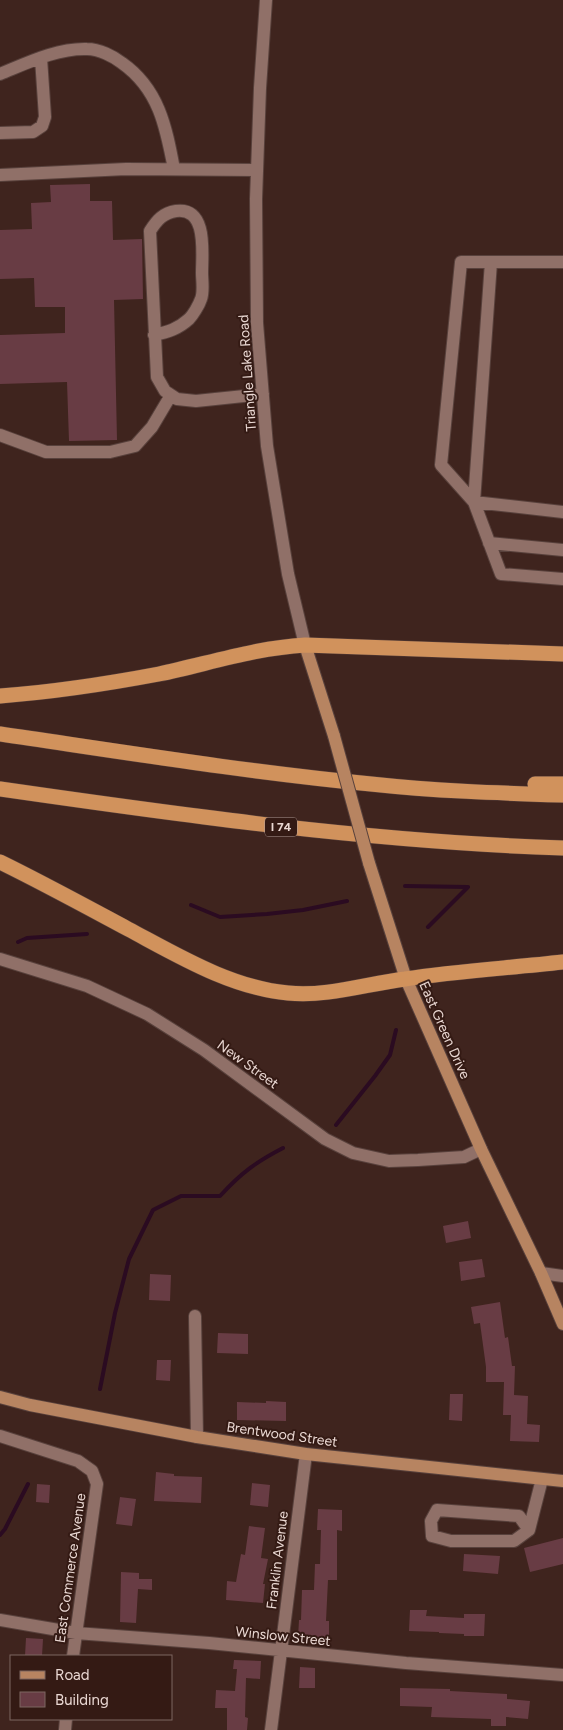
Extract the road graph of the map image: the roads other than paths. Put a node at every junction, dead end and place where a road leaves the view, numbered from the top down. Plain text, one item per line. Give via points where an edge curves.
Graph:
1 (266, 0) edge
2 (41, 58) junction
3 (0, 74) edge
4 (0, 133) edge
5 (174, 169) junction
6 (257, 170) junction
7 (0, 175) edge
8 (491, 262) junction
9 (563, 262) edge
10 (154, 335) junction
11 (263, 394) junction
12 (171, 395) junction
13 (0, 435) edge
14 (474, 502) junction
15 (563, 512) edge
16 (489, 543) junction
17 (563, 550) edge
18 (563, 579) edge
19 (305, 645) junction
20 (563, 654) edge
21 (0, 696) edge
22 (0, 734) edge
23 (334, 736) joint
24 (563, 784) edge
25 (0, 790) edge
26 (465, 792) junction
27 (563, 795) edge
28 (563, 848) edge
29 (0, 862) edge
30 (0, 959) edge
31 (563, 962) edge
32 (406, 979) junction
33 (481, 1149) junction
34 (541, 1273) junction
35 (563, 1276) edge
36 (195, 1316) dead end
37 (563, 1324) edge
38 (0, 1397) edge
39 (0, 1436) edge
40 (197, 1437) junction
41 (306, 1454) junction
42 (542, 1479) junction
43 (563, 1482) edge
44 (529, 1530) junction
45 (0, 1620) edge
46 (76, 1633) junction
47 (281, 1651) junction
48 (73, 1655) edge
49 (563, 1675) edge
50 (271, 1730) edge

1 - 6 street, Triangle Lake Road
2 - 3 street
2 - 4 street via 45,117 42,126 33,132
2 - 5 street via 62,51 89,48 113,56 134,71 147,86 160,113
5 - 6 street
5 - 7 street
6 - 11 street, Triangle Lake Road via 257,323
8 - 9 street
8 - 14 street
8 - 14 street via 461,262 441,465
10 - 10 street via 150,231 158,218 181,210 191,214 203,236 202,298 190,318 175,330
10 - 12 street via 157,377 165,392
11 - 12 street via 196,402
11 - 19 street, Triangle Lake Road via 267,446 288,574
12 - 13 street via 152,427 135,446 110,452 46,452
14 - 15 street
14 - 16 street
16 - 17 street
16 - 18 street via 501,574
19 - 20 highway
19 - 21 highway via 277,647 159,674
19 - 23 main road, Triangle Lake Road
22 - 26 highway via 332,780
23 - 32 main road, East Green Drive, bridge via 368,863
24 - 26 highway via 514,784
25 - 28 highway, I 74 via 313,831 446,843
26 - 27 highway
29 - 32 highway via 165,949 250,985 281,992 316,994
30 - 33 street, New Street via 87,986 147,1014 204,1050 326,1139 353,1153 389,1161 464,1156
31 - 32 highway
32 - 33 main road, East Green Drive
33 - 34 main road, East Green Drive
34 - 35 street
34 - 37 main road, East Green Drive
36 - 40 street
38 - 40 main road, Brentwood Street
39 - 46 street, East Commerce Avenue via 78,1461 92,1471 97,1484
40 - 41 main road, Brentwood Street
41 - 42 main road, Brentwood Street
41 - 47 street, Franklin Avenue
42 - 43 main road, Brentwood Street
42 - 44 street
44 - 44 street via 519,1516 489,1513 437,1510 431,1521 432,1536 451,1541 514,1541
45 - 46 street, Winslow Street
46 - 47 street, Winslow Street
46 - 48 street, East Commerce Avenue
47 - 49 street, Winslow Street
47 - 50 street, Franklin Avenue

